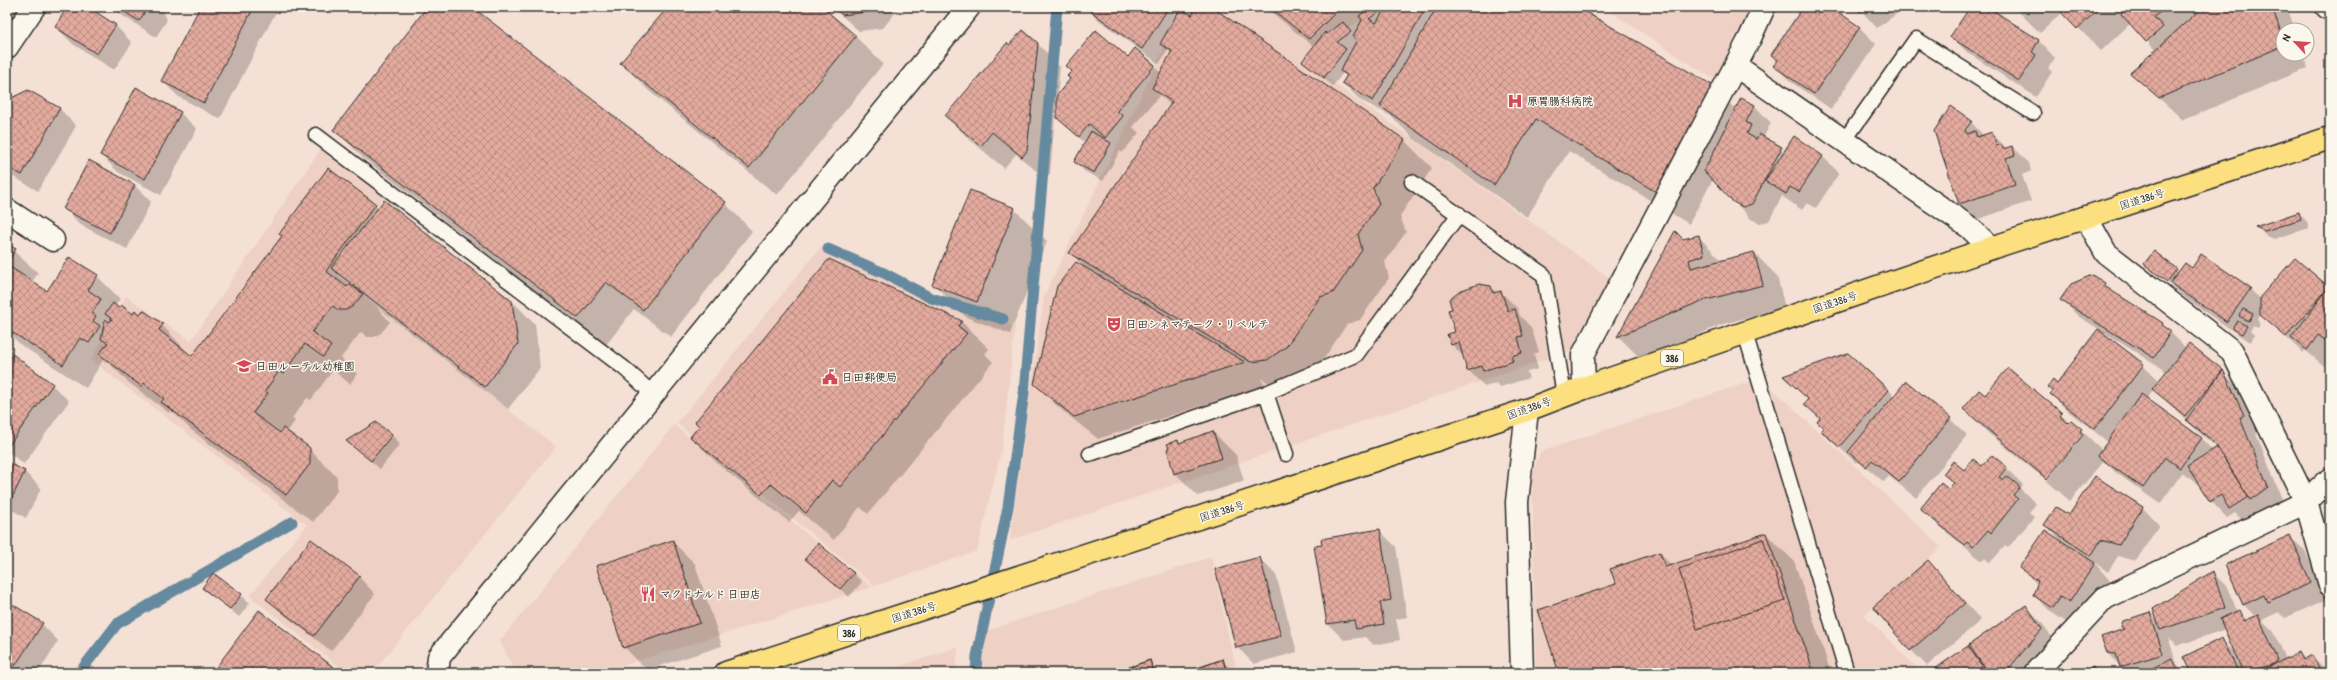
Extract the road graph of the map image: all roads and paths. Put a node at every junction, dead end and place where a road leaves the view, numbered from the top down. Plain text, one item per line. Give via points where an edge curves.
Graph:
1 (34, 7) edge
2 (969, 7) edge
3 (1764, 7) edge
4 (2328, 7) edge
5 (2330, 10) edge
6 (7, 47) edge
7 (1736, 66) junction
8 (2033, 113) dead end
9 (316, 135) dead end
10 (2330, 138) edge
11 (1844, 141) junction
12 (1412, 182) dead end
13 (7, 210) edge
14 (1459, 214) junction
15 (2086, 217) junction
16 (53, 240) dead end
17 (1991, 248) junction
18 (1745, 333) junction
19 (1584, 388) junction
20 (1266, 393) junction
21 (654, 395) junction
22 (1564, 396) junction
23 (1528, 410) junction
24 (1090, 454) dead end
25 (1286, 454) dead end
26 (2330, 479) edge
27 (2306, 502) junction
28 (2330, 585) edge
29 (438, 665) edge
30 (425, 673) edge
31 (726, 673) edge
32 (1522, 673) edge
33 (1847, 673) edge
34 (2035, 673) edge

1 - 6 street
2 - 21 street
3 - 7 street
4 - 5 street
7 - 11 street
7 - 19 street via 1583,355
8 - 11 lane via 1916,40
9 - 21 lane via 624,368
10 - 15 highway, 国道386号 / 386
11 - 17 street via 1969,227
12 - 14 lane
13 - 16 street
14 - 20 lane via 1356,355
14 - 22 lane via 1544,275
15 - 17 highway, 国道386号 / 386
15 - 27 street via 2106,253 2232,351
17 - 18 highway, 国道386号 / 386
18 - 19 highway, 国道386号 / 386
18 - 33 lane
19 - 22 highway, 国道386号 / 386
20 - 24 lane
20 - 25 lane
21 - 29 street
22 - 23 highway, 国道386号 / 386
23 - 31 highway, 国道386号 / 386
23 - 32 street via 1517,502
26 - 27 street
27 - 28 street
27 - 34 street via 2105,598
29 - 30 street

